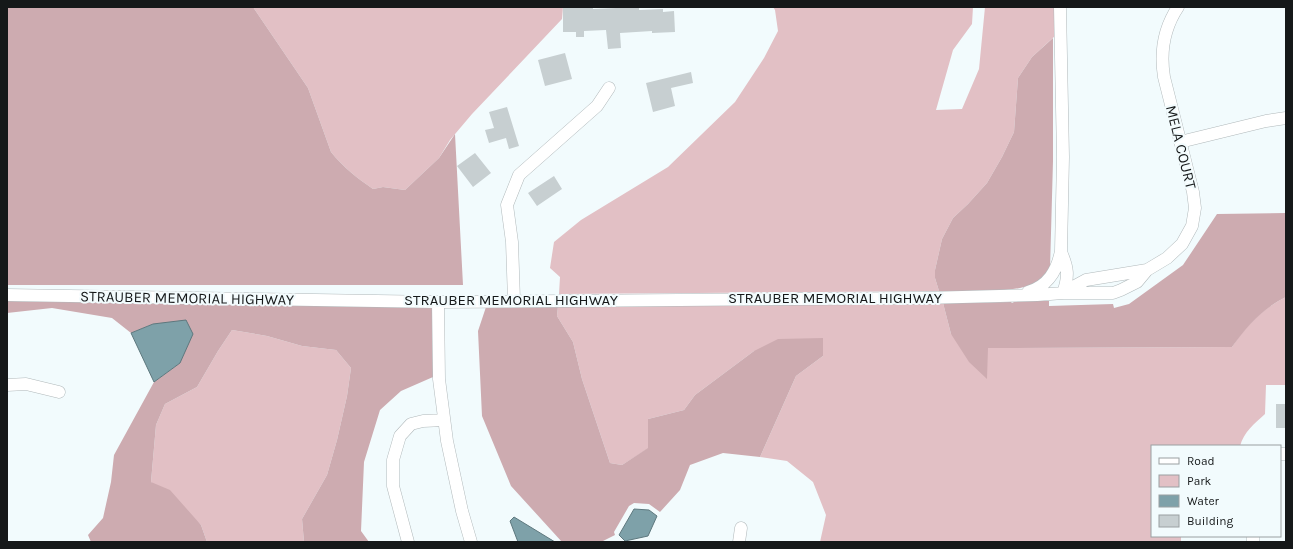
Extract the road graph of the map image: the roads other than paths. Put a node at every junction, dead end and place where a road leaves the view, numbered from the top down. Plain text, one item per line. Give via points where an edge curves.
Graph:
1 (1060, 7) edge
2 (1178, 7) edge
3 (609, 88) dead end
4 (1286, 118) edge
5 (1180, 142) junction
6 (1061, 251) junction
7 (1067, 270) junction
8 (1147, 270) junction
9 (1114, 276) junction
10 (1086, 280) junction
11 (1117, 292) junction
12 (1063, 293) junction
13 (7, 296) edge
14 (1016, 296) junction
15 (514, 300) junction
16 (438, 302) junction
17 (7, 384) edge
18 (59, 392) dead end
19 (444, 420) junction
20 (741, 528) dead end
21 (408, 542) edge
22 (471, 542) edge
23 (739, 542) edge

1 - 6 street, STRAUBER MEMORIAL HIGHWAY via 1063,157
2 - 5 street, MELA COURT via 1165,34 1162,60
3 - 15 street via 597,106 519,175 507,205 512,242
4 - 5 street
5 - 8 street, MELA COURT via 1194,200 1192,226 1188,236 1176,251
6 - 7 street, STRAUBER MEMORIAL HIGHWAY
6 - 14 street, STRAUBER MEMORIAL HIGHWAY via 1051,278 1033,290
7 - 10 street
7 - 12 street, STRAUBER MEMORIAL HIGHWAY
8 - 9 street, MELA COURT
8 - 11 street, MELA COURT via 1143,277
9 - 10 street, MELA COURT
9 - 11 street
10 - 12 street, MELA COURT
11 - 12 street, MELA COURT
12 - 14 street, STRAUBER MEMORIAL HIGHWAY
13 - 16 street, STRAUBER MEMORIAL HIGHWAY
14 - 15 street, STRAUBER MEMORIAL HIGHWAY
15 - 16 street, STRAUBER MEMORIAL HIGHWAY
16 - 19 street via 438,379
17 - 18 street via 26,384
19 - 21 street via 411,424 400,436 396,448 393,460 393,486
19 - 22 street via 462,511
20 - 23 street

